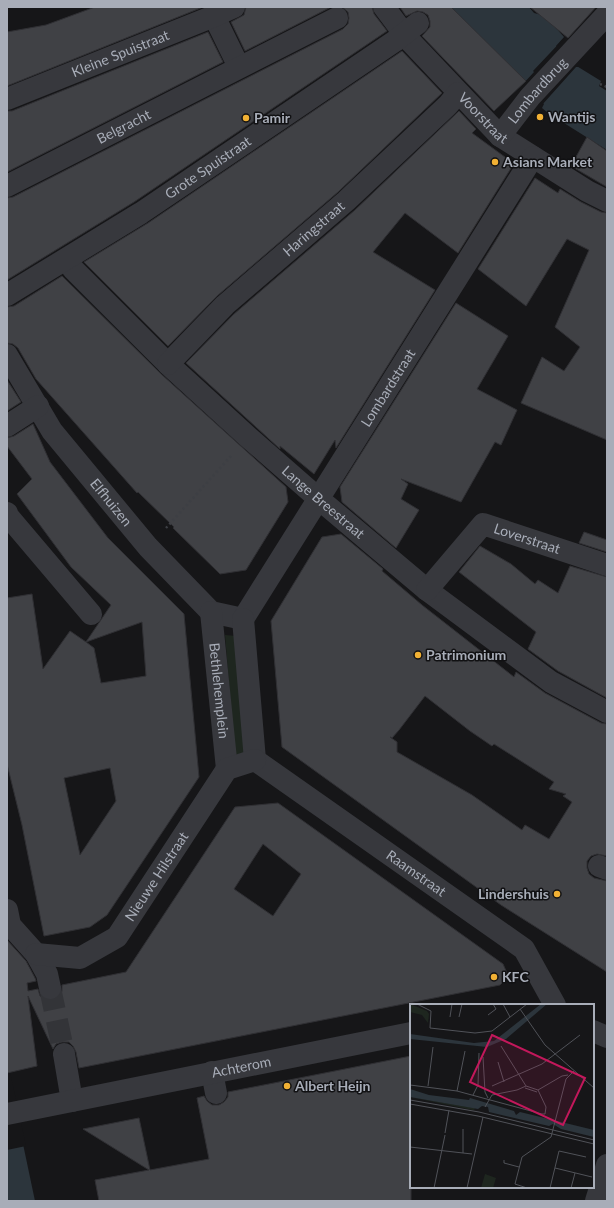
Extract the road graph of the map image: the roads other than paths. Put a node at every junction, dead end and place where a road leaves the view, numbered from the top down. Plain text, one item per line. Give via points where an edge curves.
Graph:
1 (384, 7) edge
2 (224, 12) edge
3 (607, 14) edge
4 (337, 18) dead end
5 (411, 28) junction
6 (239, 67) junction
7 (458, 93) junction
8 (7, 99) edge
9 (500, 136) junction
10 (533, 157) junction
11 (7, 186) edge
12 (607, 201) edge
13 (67, 260) junction
14 (7, 295) edge
15 (7, 355) edge
16 (168, 364) junction
17 (38, 406) junction
18 (7, 426) edge
19 (319, 499) junction
20 (7, 513) edge
21 (607, 565) edge
22 (427, 590) junction
23 (211, 612) junction
24 (91, 614) dead end
25 (243, 619) junction
26 (607, 712) edge
27 (255, 760) junction
28 (227, 769) junction
29 (7, 910) edge
30 (36, 954) junction
31 (50, 988) tunnel mouth
32 (554, 1004) edge
33 (594, 1031) edge
34 (410, 1033) edge
35 (607, 1037) edge
36 (64, 1054) tunnel mouth
37 (72, 1100) junction
38 (14, 1112) edge
39 (607, 1165) edge
40 (596, 1201) edge

1 - 5 street, Voorstraat
2 - 6 street
2 - 8 street, Kleine Spuistraat
3 - 9 street, Lombardbrug via 530,97
4 - 6 street, Belgracht
5 - 7 street, Voorstraat
5 - 13 street, Grote Spuistraat via 142,213
6 - 11 street, Belgracht
7 - 9 street, Voorstraat
7 - 16 street, Haringstraat via 346,201 224,305
9 - 10 street, Voorstraat
10 - 12 street, Voorstraat
10 - 19 street, Lombardstraat
13 - 14 street, Grote Spuistraat
13 - 16 street, Lange Breestraat via 73,270
15 - 17 street, Elfhuizen
16 - 19 street, Lange Breestraat
17 - 18 street
17 - 23 street, Elfhuizen via 52,431 148,548
19 - 22 street, Lange Breestraat
19 - 25 street, Lombardstraat
20 - 24 street
21 - 22 street, Loverstraat via 483,524
22 - 26 street, Lange Breestraat via 551,682
23 - 25 street
23 - 28 street, Bethlehemplein
25 - 27 street, Bethlehemplein
27 - 28 street
27 - 32 street, Raamstraat via 524,949
28 - 30 street, Nieuwe Hilstraat via 118,937 80,958
29 - 30 street via 10,925
30 - 31 street via 47,974
33 - 35 street
34 - 37 street, Achterom via 214,1083
36 - 37 street
37 - 38 street, Achterom
39 - 40 street

